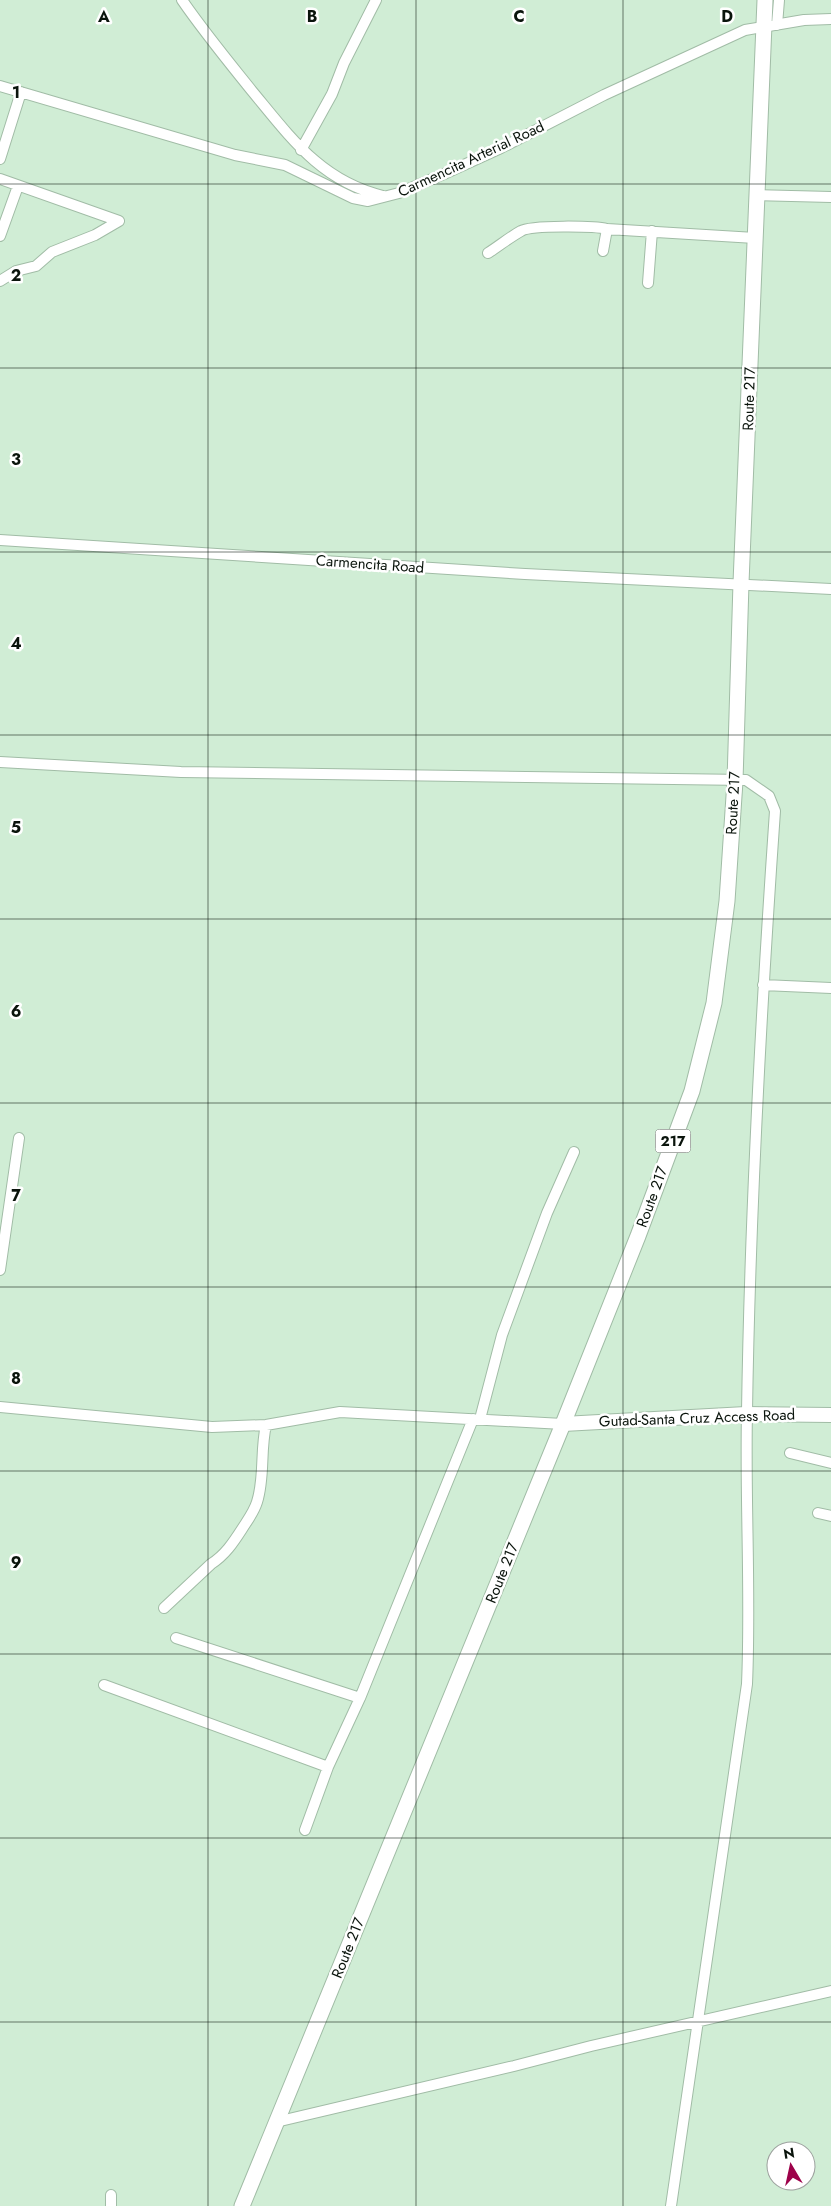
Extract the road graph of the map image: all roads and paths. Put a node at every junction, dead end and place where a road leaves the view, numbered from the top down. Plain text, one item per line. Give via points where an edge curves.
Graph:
1 (182, 0) edge
2 (376, 0) edge
3 (765, 0) edge
4 (779, 0) edge
5 (831, 19) edge
6 (771, 26) junction
7 (0, 86) edge
8 (21, 92) junction
9 (301, 150) junction
10 (0, 159) edge
11 (0, 179) edge
12 (18, 186) junction
13 (757, 195) junction
14 (387, 197) junction
15 (831, 197) edge
16 (607, 229) junction
17 (652, 231) junction
18 (0, 236) edge
19 (755, 238) junction
20 (603, 251) dead end
21 (488, 254) dead end
22 (0, 281) edge
23 (648, 283) dead end
24 (0, 540) edge
25 (741, 583) junction
26 (831, 588) edge
27 (0, 762) edge
28 (735, 781) junction
29 (763, 985) junction
30 (831, 988) edge
31 (19, 1138) dead end
32 (574, 1152) dead end
33 (0, 1270) edge
34 (0, 1407) edge
35 (746, 1414) junction
36 (831, 1415) edge
37 (477, 1419) junction
38 (563, 1424) junction
39 (266, 1425) junction
40 (790, 1453) dead end
41 (831, 1463) edge
42 (818, 1513) dead end
43 (831, 1516) edge
44 (164, 1608) dead end
45 (176, 1638) dead end
46 (104, 1685) dead end
47 (360, 1698) junction
48 (328, 1767) junction
49 (305, 1830) dead end
50 (831, 1991) edge
51 (696, 2022) junction
52 (276, 2122) junction
53 (242, 2206) edge
54 (671, 2206) edge

1 - 9 street, Carmencita Arterial Road via 205,34
2 - 9 street via 332,94
3 - 6 main road, Route 217 / 217
4 - 6 street
5 - 6 street, Carmencita Arterial Road
6 - 13 main road, Route 217 / 217
6 - 14 street, Carmencita Arterial Road via 745,30 718,42 501,148
7 - 8 street
8 - 10 street
8 - 14 street via 235,155 285,165 353,198 368,201
9 - 14 street, Carmencita Arterial Road via 353,186
11 - 12 street
12 - 18 street
12 - 22 street via 119,221 95,235 52,252 36,266 16,271
13 - 15 street
13 - 19 main road, Route 217 / 217
16 - 17 street
16 - 20 street
16 - 21 street via 546,226 522,229
17 - 19 street
17 - 23 street
19 - 25 main road, Route 217 / 217
24 - 25 street, Carmencita Road via 525,574
25 - 26 street, Carmencita Road
25 - 28 main road, Route 217 / 217
27 - 28 street via 181,772
28 - 29 street via 746,780 769,796 774,811
28 - 38 main road, Route 217 / 217 via 727,902 714,1003 692,1091
29 - 30 street
29 - 35 street via 751,1199
31 - 33 street
32 - 37 street via 547,1213 502,1335
34 - 39 street via 212,1427
35 - 36 main road, Gutad-Santa Cruz Access Road
35 - 38 main road, Gutad-Santa Cruz Access Road
35 - 51 street via 750,1631 747,1684
37 - 38 street
37 - 39 street via 340,1412
37 - 47 street via 431,1519
38 - 52 main road, Route 217 / 217
39 - 44 street via 262,1482 250,1517 220,1558
40 - 41 street
42 - 43 street
45 - 47 street
46 - 48 street
47 - 48 street
48 - 49 street
50 - 51 street
51 - 52 street
51 - 54 street
52 - 53 main road, Route 217 / 217

